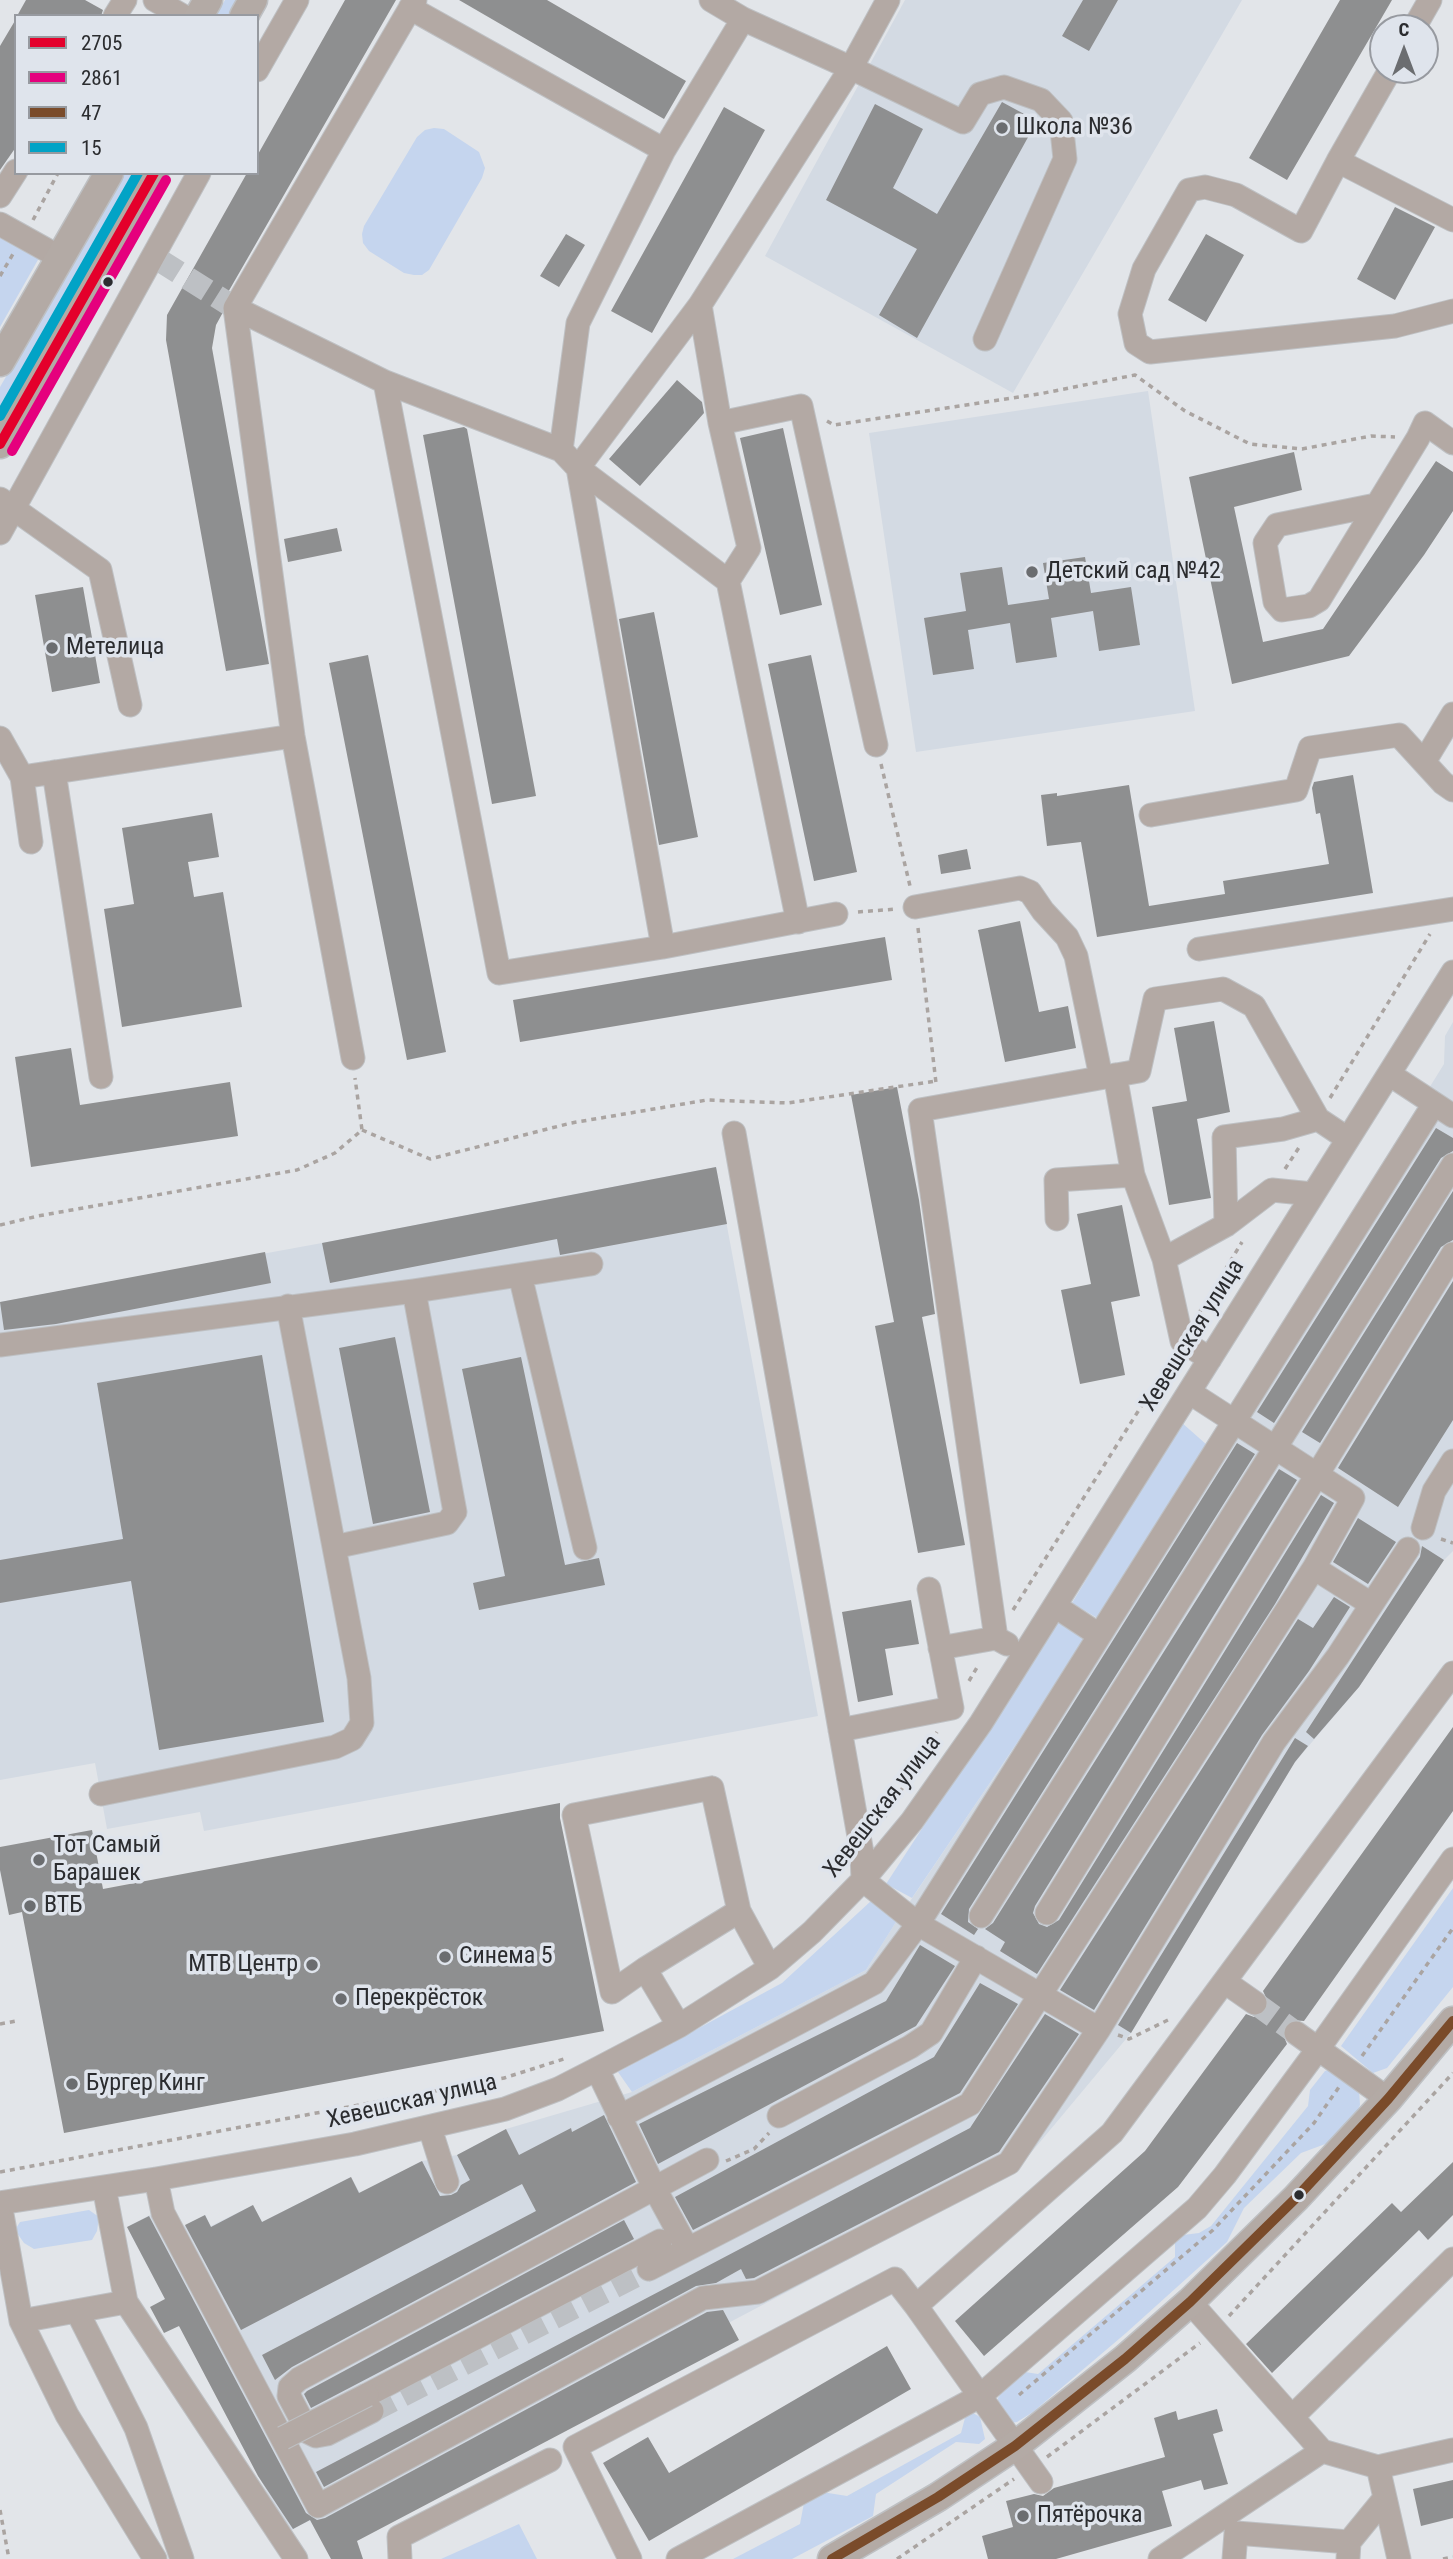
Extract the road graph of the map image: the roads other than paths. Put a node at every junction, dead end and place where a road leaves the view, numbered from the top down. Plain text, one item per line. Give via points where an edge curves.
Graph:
1 (155, 0) edge
2 (297, 0) edge
3 (711, 0) edge
4 (888, 0) edge
5 (413, 4) edge
6 (180, 14) edge
7 (743, 19) junction
8 (259, 66) edge
9 (851, 68) junction
10 (1382, 84) edge
11 (664, 150) junction
12 (1338, 161) junction
13 (14, 174) edge
14 (108, 175) edge
15 (153, 175) edge
16 (198, 175) edge
17 (0, 196) edge
18 (1453, 220) edge
19 (0, 224) edge
20 (61, 258) junction
21 (700, 305) junction
22 (235, 308) junction
23 (1453, 311) edge
24 (985, 339) dead end
25 (0, 362) edge
26 (385, 382) junction
27 (720, 423) junction
28 (1453, 443) edge
29 (0, 444) edge
30 (561, 450) junction
31 (578, 468) junction
32 (7, 504) edge
33 (1376, 505) junction
34 (0, 533) edge
35 (728, 581) junction
36 (130, 705) dead end
37 (1453, 714) edge
38 (293, 736) junction
39 (0, 738) edge
40 (876, 745) dead end
41 (1424, 762) junction
42 (54, 772) junction
43 (22, 778) junction
44 (1453, 790) edge
45 (1151, 815) dead end
46 (32, 842) dead end
47 (915, 907) road end
48 (1453, 909) edge
49 (836, 914) road end
50 (798, 922) junction
51 (663, 947) junction
52 (1199, 949) dead end
53 (1453, 972) edge
54 (353, 1058) road end
55 (1389, 1074) junction
56 (1108, 1076) junction
57 (102, 1077) dead end
58 (1443, 1110) edge
59 (1318, 1119) junction
60 (734, 1133) dead end
61 (1348, 1139) junction
62 (1453, 1166) edge
63 (1133, 1175) junction
64 (1313, 1194) junction
65 (1057, 1219) dead end
66 (1226, 1225) junction
67 (1453, 1254) edge
68 (1164, 1259) junction
69 (591, 1264) dead end
70 (520, 1275) junction
71 (414, 1291) junction
72 (288, 1306) junction
73 (0, 1345) edge
74 (1210, 1359) junction
75 (1189, 1392) junction
76 (1236, 1421) junction
77 (1275, 1447) junction
78 (1453, 1461) edge
79 (1317, 1474) junction
80 (1423, 1528) dead end
81 (334, 1548) junction
82 (585, 1549) dead end
83 (1408, 1549) dead end
84 (1314, 1568) junction
85 (929, 1589) dead end
86 (1371, 1604) junction
87 (1055, 1606) junction
88 (1099, 1635) junction
89 (996, 1637) junction
90 (940, 1648) junction
91 (1024, 1656) junction
92 (1453, 1673) edge
93 (952, 1708) junction
94 (981, 1723) junction
95 (840, 1730) junction
96 (101, 1794) dead end
97 (1453, 1859) edge
98 (863, 1880) junction
99 (739, 1911) junction
100 (1047, 1913) dead end
101 (981, 1916) dead end
102 (918, 1924) junction
103 (976, 1958) junction
104 (770, 1968) junction
105 (645, 1969) junction
106 (1225, 1982) junction
107 (1041, 1995) junction
108 (1255, 2003) tunnel mouth
109 (1453, 2021) edge
110 (679, 2026) junction
111 (1099, 2029) junction
112 (1296, 2033) tunnel mouth
113 (1318, 2049) junction
114 (597, 2069) junction
115 (1388, 2099) junction
116 (779, 2116) road end
117 (619, 2118) junction
118 (430, 2127) junction
119 (707, 2160) road end
120 (156, 2179) junction
121 (447, 2182) dead end
122 (104, 2187) junction
123 (655, 2189) junction
124 (0, 2203) edge
125 (660, 2241) dead end
126 (687, 2248) junction
127 (1453, 2259) edge
128 (649, 2269) tunnel mouth
129 (125, 2302) junction
130 (1190, 2302) junction
131 (916, 2306) junction
132 (77, 2311) junction
133 (21, 2320) junction
134 (980, 2396) junction
135 (370, 2403) junction
136 (1292, 2417) junction
137 (283, 2438) junction
138 (1015, 2446) junction
139 (1453, 2450) edge
140 (1322, 2451) junction
141 (550, 2460) dead end
142 (1378, 2467) junction
143 (1041, 2482) dead end
144 (1385, 2498) junction
145 (1230, 2525) junction
146 (1349, 2551) edge
147 (155, 2559) edge
148 (182, 2559) edge
149 (296, 2559) edge
150 (400, 2559) edge
151 (630, 2559) edge
152 (678, 2559) edge
153 (832, 2559) edge
154 (1160, 2559) edge
155 (1234, 2559) edge
156 (1399, 2559) edge

1 - 6 street
2 - 8 street
3 - 7 street
4 - 9 street
5 - 11 street
5 - 22 street
7 - 9 street
7 - 11 street
9 - 21 street
9 - 24 street via 963,122 979,94 1004,87 1041,100 1061,121 1065,159
10 - 12 street
11 - 30 street via 578,323
12 - 18 street
12 - 23 street via 1301,231 1237,195 1205,187 1189,190 1144,269 1130,314 1136,343 1150,352 1395,326
13 - 17 street
14 - 20 main road
15 - 29 main road
16 - 32 street via 156,258
19 - 20 street
20 - 25 main road
21 - 27 street
21 - 31 street
22 - 26 street
22 - 38 street
26 - 30 street
26 - 51 street via 499,973
27 - 35 street via 749,548
27 - 40 street via 801,406
28 - 33 street via 1425,423
30 - 31 street
31 - 35 street
31 - 51 street
32 - 34 street
32 - 36 street via 100,570
33 - 33 street via 1319,600 1282,610 1275,601 1265,543 1277,525
35 - 50 street
37 - 41 street
38 - 42 street
38 - 54 street
39 - 43 street
41 - 44 street
41 - 45 street via 1399,735 1310,748 1296,790
42 - 43 street
42 - 57 street
43 - 46 street
47 - 56 street via 1020,888 1030,892 1067,937 1076,956
48 - 52 street
49 - 50 street
50 - 51 street
53 - 55 street, Хевешская улица
55 - 58 street
55 - 61 street, Хевешская улица
56 - 59 street via 1139,1071 1155,999 1223,989 1254,1006
56 - 63 street
56 - 89 street via 920,1110
58 - 76 street
59 - 61 street
59 - 66 street via 1224,1138
60 - 95 street
61 - 64 street, Хевешская улица
62 - 77 street
63 - 65 street via 1056,1180
63 - 68 street
64 - 66 street via 1272,1190
64 - 74 street, Хевешская улица
66 - 68 street
67 - 79 street
68 - 74 street via 1182,1341
69 - 70 street
70 - 71 street
70 - 82 street
71 - 72 street
71 - 81 street via 455,1512 447,1523
72 - 73 street
72 - 81 street
74 - 75 street, Хевешская улица
75 - 76 street
75 - 87 street, Хевешская улица
76 - 77 street
76 - 88 street
77 - 79 street
77 - 101 street
78 - 80 street via 1434,1492
79 - 84 street via 1353,1498
79 - 100 street
81 - 96 street via 359,1678 362,1723 352,1739 335,1747
83 - 86 street
84 - 86 street
84 - 107 street
85 - 90 street
86 - 111 street via 1274,1741
87 - 88 street
87 - 91 street, Хевешская улица
88 - 102 street
89 - 90 street
89 - 91 street
90 - 93 street
91 - 94 street, Хевешская улица
92 - 106 street
93 - 94 street
93 - 95 street
94 - 98 street, Хевешская улица via 912,1822
95 - 98 street
97 - 113 street
98 - 102 street
98 - 104 street, Хевешская улица
99 - 104 street
99 - 105 street
99 - 105 street via 712,1788 574,1815 612,1992
102 - 103 street
102 - 117 street via 874,1983
103 - 107 street
103 - 116 street via 930,2033
104 - 110 street, Хевешская улица
105 - 110 street
106 - 108 street
106 - 131 street via 1112,2133
107 - 111 street
107 - 126 street via 970,2104
109 - 115 main road
110 - 114 street, Хевешская улица
111 - 137 street via 1009,2163 758,2292 703,2298 318,2505
112 - 113 street
113 - 115 street
113 - 134 street via 1197,2208
114 - 117 street
114 - 118 street, Хевешская улица via 505,2109
115 - 130 main road
117 - 123 street
118 - 120 street, Хевешская улица
118 - 121 street
119 - 123 street
120 - 122 street, Хевешская улица
120 - 137 street via 163,2213
122 - 124 street, Хевешская улица
122 - 129 street
123 - 126 street
123 - 135 street via 290,2387 289,2396 308,2432 316,2436 327,2434
124 - 133 street
125 - 135 street
126 - 128 street
127 - 136 street
129 - 132 street
129 - 149 street
130 - 136 street
130 - 138 main road
131 - 134 street
131 - 151 street via 895,2279 575,2448
132 - 133 street
132 - 148 street via 136,2428
133 - 147 street via 67,2416
134 - 138 street
134 - 152 street
135 - 137 street, bridge
136 - 140 street
138 - 143 street
138 - 153 main road
139 - 142 street
140 - 142 street
140 - 145 street
141 - 150 street via 399,2537
142 - 144 street
144 - 146 street
144 - 156 street
145 - 146 street
145 - 154 street
145 - 155 street

